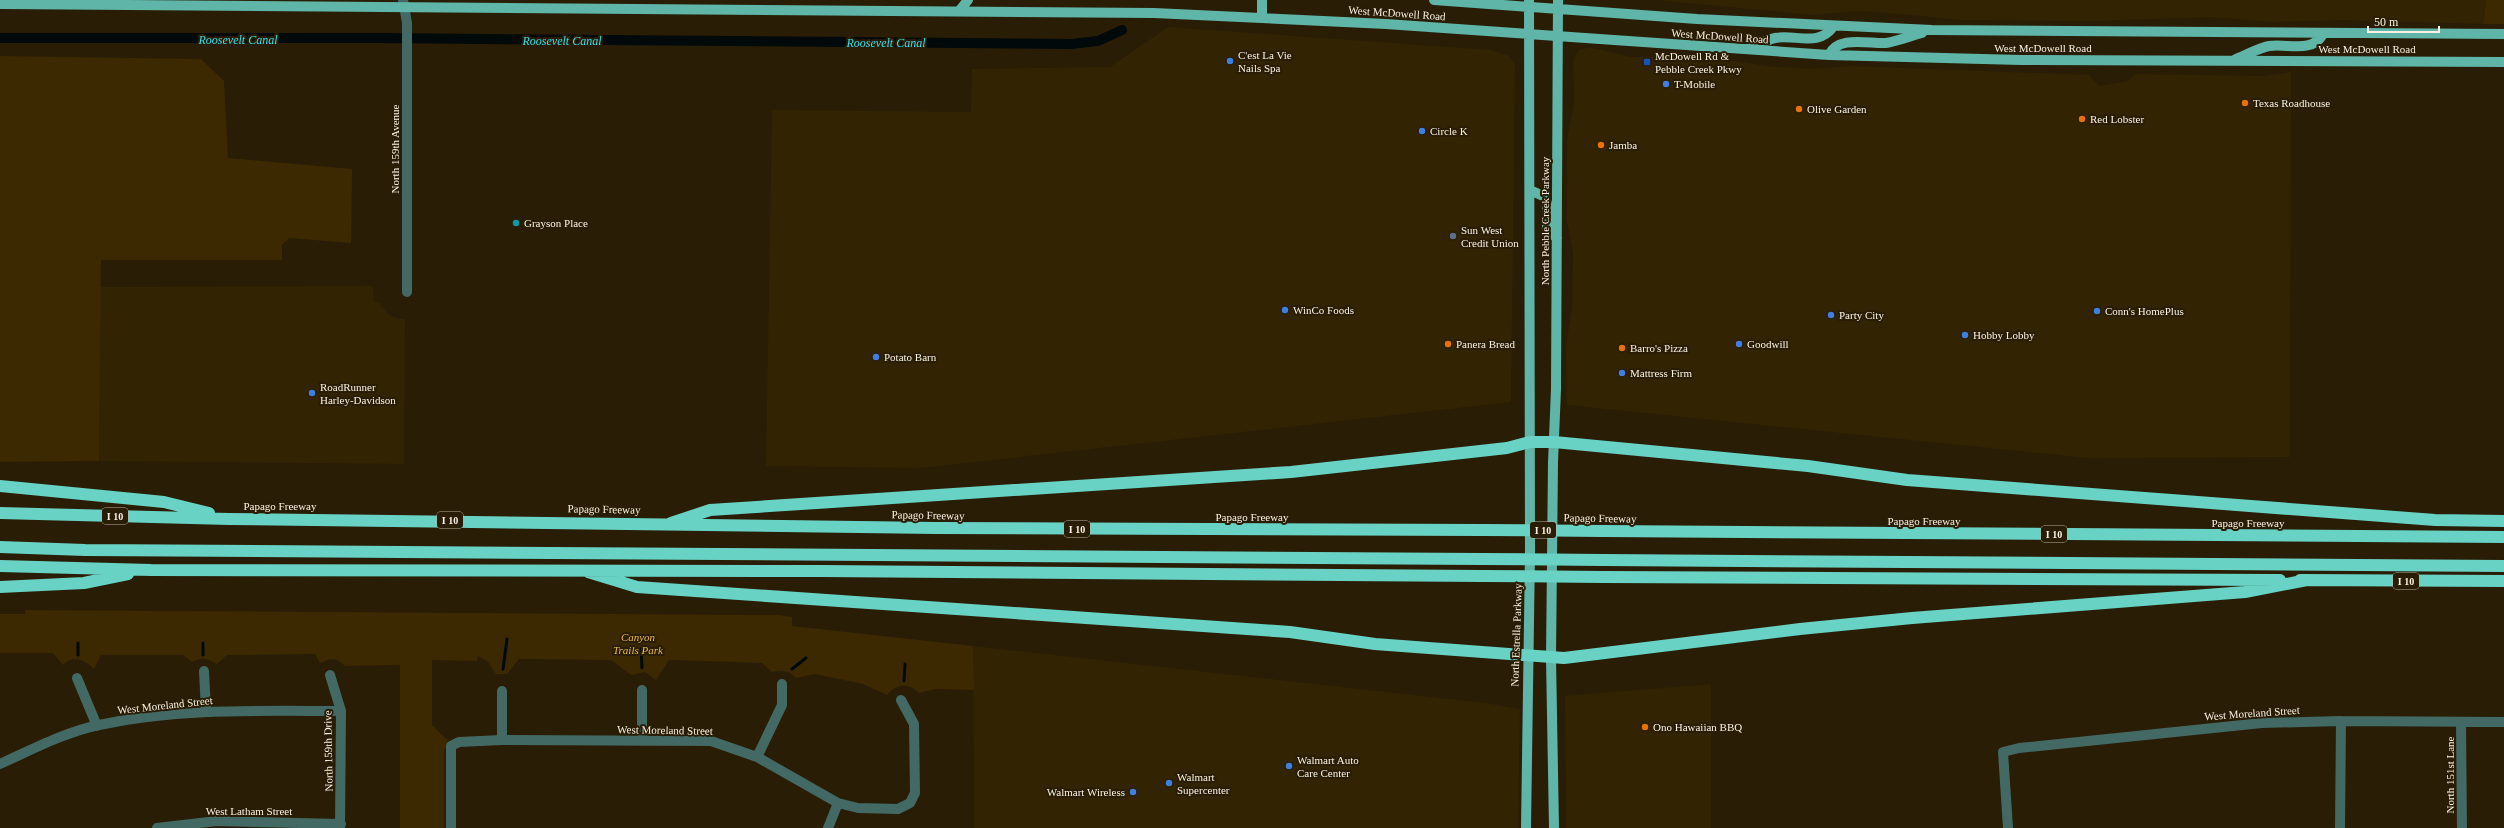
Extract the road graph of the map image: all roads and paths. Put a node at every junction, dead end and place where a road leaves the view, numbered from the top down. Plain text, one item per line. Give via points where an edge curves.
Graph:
1 (968, 0) edge
2 (1262, 0) edge
3 (1434, 0) edge
4 (405, 2) edge
5 (0, 4) edge
6 (1529, 4) edge
7 (1558, 4) edge
8 (960, 10) junction
9 (1262, 18) junction
10 (1833, 27) junction
11 (1932, 30) junction
12 (1529, 34) junction
13 (2323, 34) junction
14 (2504, 34) edge
15 (1558, 36) junction
16 (1745, 50) junction
17 (1829, 55) junction
18 (2231, 61) junction
19 (2504, 62) edge
20 (1530, 190) junction
21 (1557, 238) junction
22 (406, 292) dead end
23 (1530, 442) junction
24 (1554, 442) junction
25 (0, 486) edge
26 (0, 513) edge
27 (229, 519) junction
28 (2504, 521) edge
29 (671, 523) junction
30 (2504, 537) edge
31 (0, 548) edge
32 (0, 566) edge
33 (2504, 566) edge
34 (151, 570) junction
35 (588, 572) junction
36 (2307, 580) junction
37 (2504, 581) edge
38 (0, 587) edge
39 (1530, 656) junction
40 (1551, 658) junction
41 (204, 671) dead end
42 (330, 675) dead end
43 (77, 678) dead end
44 (782, 684) dead end
45 (642, 690) dead end
46 (502, 691) dead end
47 (901, 700) dead end
48 (206, 711) junction
49 (341, 711) junction
50 (2341, 721) junction
51 (2461, 722) junction
52 (2504, 722) edge
53 (97, 726) junction
54 (502, 740) junction
55 (642, 741) junction
56 (757, 757) junction
57 (0, 764) edge
58 (838, 803) junction
59 (340, 826) edge
60 (157, 828) edge
61 (451, 828) edge
62 (828, 828) edge
63 (1526, 828) edge
64 (1554, 828) edge
65 (2008, 828) edge
66 (2340, 828) edge
67 (2462, 828) edge

1 - 8 main road
2 - 9 main road
3 - 6 main road, West McDowell Road
4 - 5 main road, West McDowell Road
4 - 8 main road, West McDowell Road
4 - 22 street, North 159th Avenue
6 - 7 main road, West McDowell Road
6 - 12 main road, North Pebble Creek Parkway
7 - 10 main road, West McDowell Road
7 - 15 main road, North Pebble Creek Parkway
8 - 9 main road, West McDowell Road
9 - 12 main road, West McDowell Road
10 - 11 main road, West McDowell Road
10 - 16 main road via 1819,38 1775,38
11 - 13 main road, West McDowell Road
11 - 17 main road via 1887,42 1844,42 1832,49
12 - 15 main road, West McDowell Road
12 - 20 main road, North Pebble Creek Parkway
13 - 14 main road, West McDowell Road
13 - 18 main road via 2312,45 2268,46
15 - 16 main road, West McDowell Road
15 - 21 main road, North Pebble Creek Parkway
16 - 17 main road, West McDowell Road
17 - 18 main road, West McDowell Road via 2021,60
18 - 19 main road, West McDowell Road
20 - 21 main road via 1544,197 1547,204 1547,230
20 - 23 main road, North Pebble Creek Parkway
21 - 24 main road, North Pebble Creek Parkway
23 - 24 highway
23 - 29 highway via 1478,451 1291,472 710,510
23 - 39 main road, North Estrella Parkway
24 - 28 highway via 1808,466 1907,480 2435,520
24 - 40 main road
25 - 27 highway via 164,502
26 - 27 highway, Papago Freeway / I 10
27 - 29 highway, Papago Freeway / I 10
29 - 30 highway, Papago Freeway / I 10, bridge via 936,528
31 - 33 highway, bridge
32 - 34 highway, I 10
34 - 35 highway, I 10
34 - 38 highway via 84,583
35 - 36 highway, I 10, bridge via 820,571
35 - 39 highway via 638,587 1290,632 1375,644
36 - 37 highway, I 10
36 - 40 highway via 2245,592 1912,618 1792,630 1590,656
39 - 40 highway
39 - 63 main road, North Estrella Parkway via 1527,679
40 - 64 main road
41 - 48 street
42 - 49 street, North 159th Drive
43 - 53 street
44 - 56 street via 782,705
45 - 55 street
46 - 54 street
47 - 58 street, West Moreland Street via 914,724 915,793 910,803 898,809 858,808
48 - 49 street, West Moreland Street
48 - 53 street, West Moreland Street
49 - 59 street, North 159th Drive
50 - 51 street, West Moreland Street
50 - 65 street, West Moreland Street via 2262,723 2019,748 2003,752
50 - 66 street
51 - 52 street, West Moreland Street
51 - 67 street, North 151st Lane
53 - 57 street, West Moreland Street via 39,746
54 - 55 street, West Moreland Street
54 - 61 street, West Moreland Street via 459,742 451,746
55 - 56 street, West Moreland Street via 711,742
56 - 58 street, West Moreland Street
58 - 62 street
59 - 60 street, West Latham Street via 217,821

